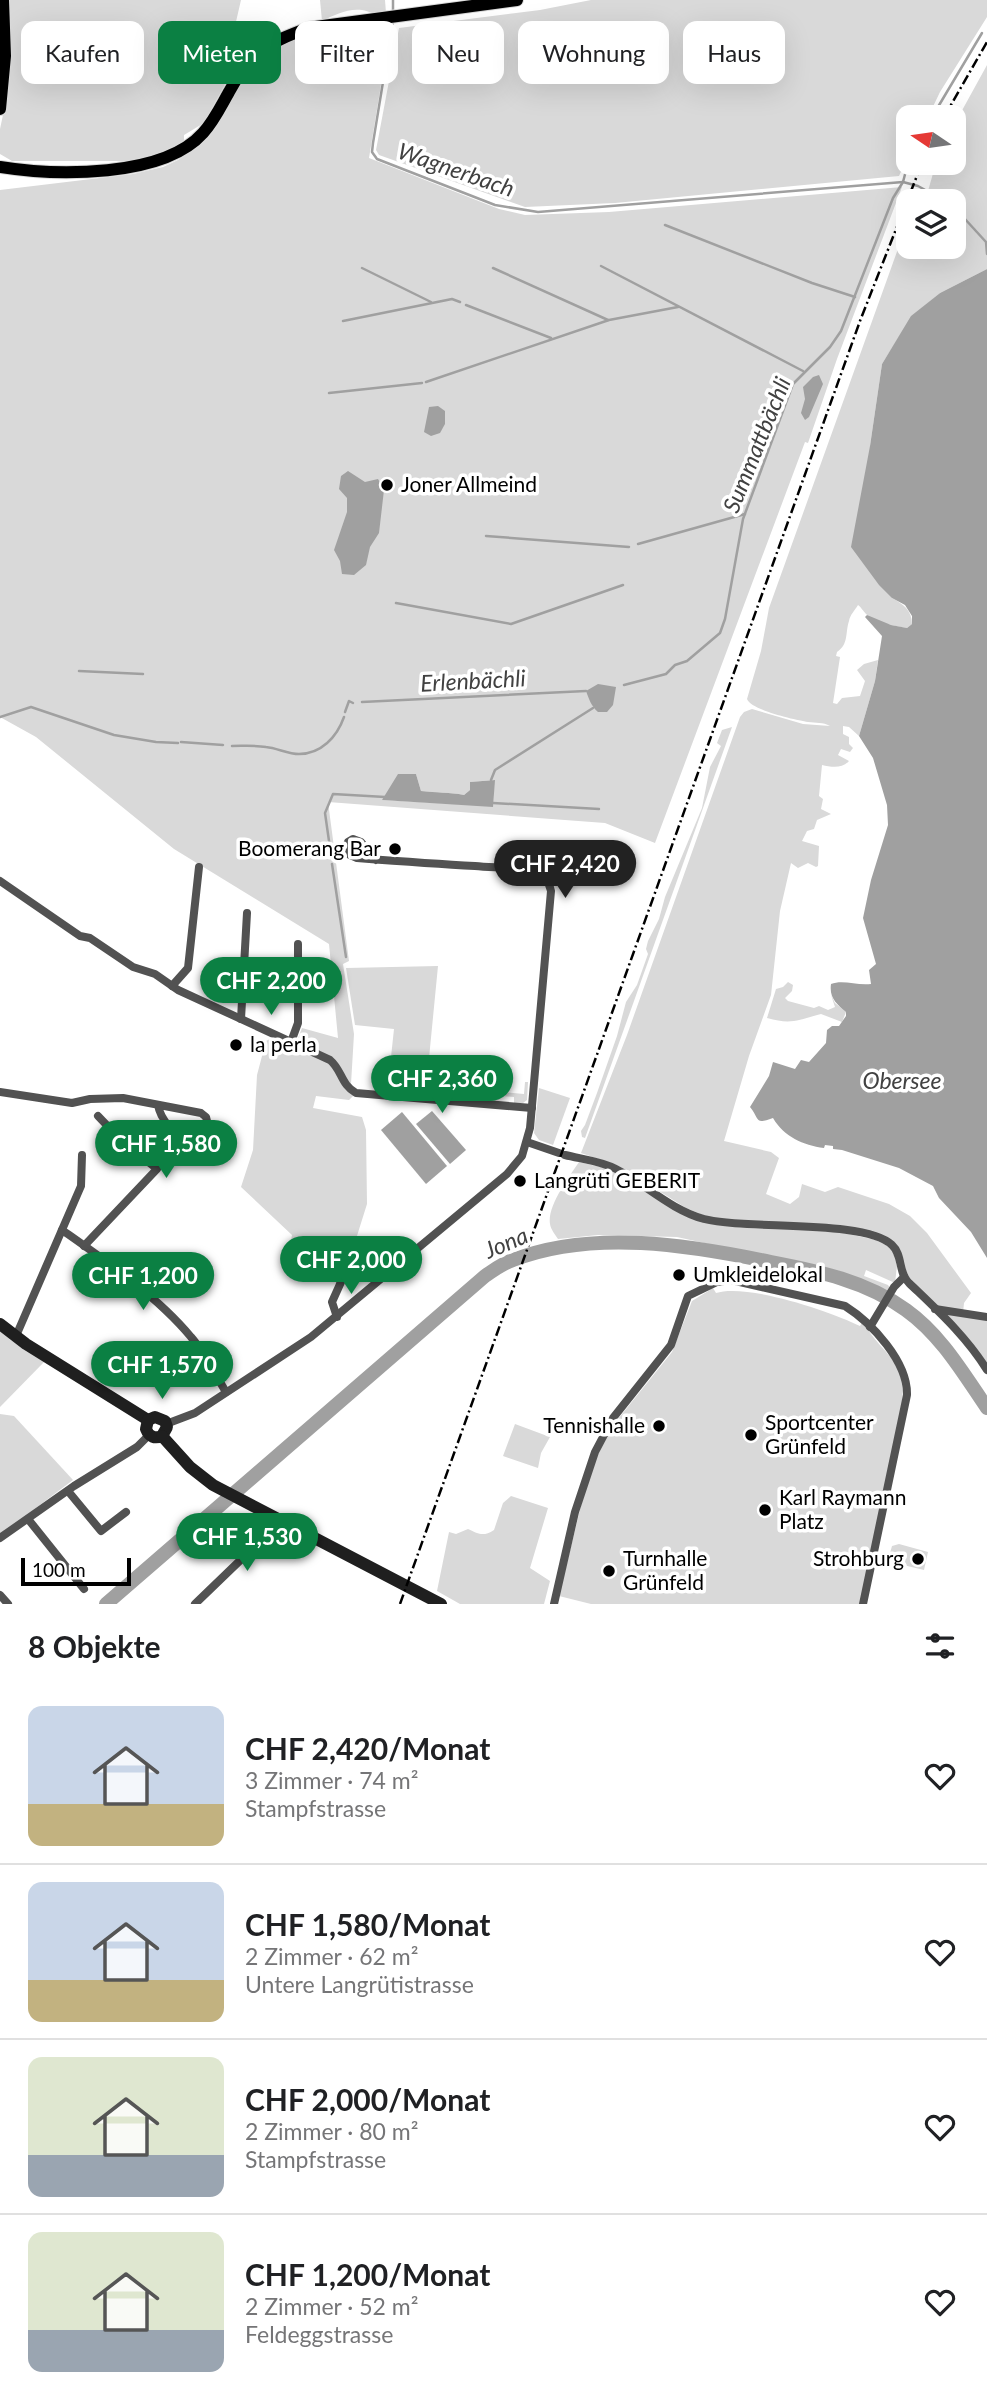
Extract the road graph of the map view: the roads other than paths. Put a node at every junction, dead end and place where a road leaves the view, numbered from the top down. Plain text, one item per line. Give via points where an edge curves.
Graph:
1 (3, 0) edge
2 (517, 0) edge
3 (443, 5) edge
4 (0, 108) edge
5 (0, 167) edge
6 (376, 860) dead end
7 (199, 867) dead end
8 (0, 881) edge
9 (247, 914) dead end
10 (298, 944) dead end
11 (172, 986) junction
12 (241, 1019) junction
13 (291, 1042) junction
14 (0, 1092) edge
15 (158, 1105) junction
16 (532, 1108) junction
17 (98, 1116) dead end
18 (527, 1142) junction
19 (82, 1155) dead end
20 (62, 1230) junction
21 (84, 1246) junction
22 (335, 1274) dead end
23 (903, 1278) junction
24 (935, 1309) junction
25 (337, 1317) junction
26 (987, 1317) edge
27 (0, 1324) edge
28 (870, 1327) junction
29 (16, 1336) junction
30 (987, 1370) edge
31 (226, 1392) junction
32 (148, 1420) junction
33 (159, 1432) junction
34 (68, 1491) junction
35 (126, 1512) dead end
36 (28, 1519) junction
37 (281, 1521) junction
38 (0, 1538) edge
39 (84, 1589) dead end
40 (0, 1595) edge
41 (8, 1604) edge
42 (195, 1604) edge
43 (441, 1604) edge
44 (554, 1604) edge
45 (863, 1604) edge

1 - 4 main road via 5,55
2 - 3 main road
3 - 5 main road via 283,36 251,58 204,133 162,160 93,170
6 - 16 street via 523,870 541,874 547,881 551,891
7 - 11 street via 188,968
8 - 11 street via 80,936
9 - 12 street
10 - 13 street via 298,1023
11 - 12 street
12 - 13 street
13 - 16 street via 333,1062 344,1084 356,1093
14 - 15 street via 72,1103 122,1098
15 - 15 street via 204,1114 202,1151 195,1152 165,1121
16 - 18 street
17 - 21 street via 157,1169
18 - 23 street via 611,1166 701,1218 840,1229 883,1239 896,1251
18 - 25 street via 507,1174
19 - 20 street via 81,1186
20 - 21 street
20 - 29 street
21 - 31 street via 179,1324
22 - 25 street via 341,1282 331,1302
23 - 24 street
23 - 28 street
24 - 26 street
24 - 30 street
25 - 31 street
27 - 29 street
28 - 44 street via 839,1303 735,1280 717,1282 688,1296 671,1345 613,1418 595,1452 580,1494
28 - 45 street via 898,1360 907,1395
29 - 32 street
31 - 33 street
32 - 33 street via 146,1429
32 - 33 street via 158,1417
33 - 34 street
33 - 37 street via 190,1467 215,1486
34 - 35 street via 101,1536
34 - 36 street
36 - 38 street
36 - 39 street
37 - 42 street
37 - 43 street
40 - 41 street

